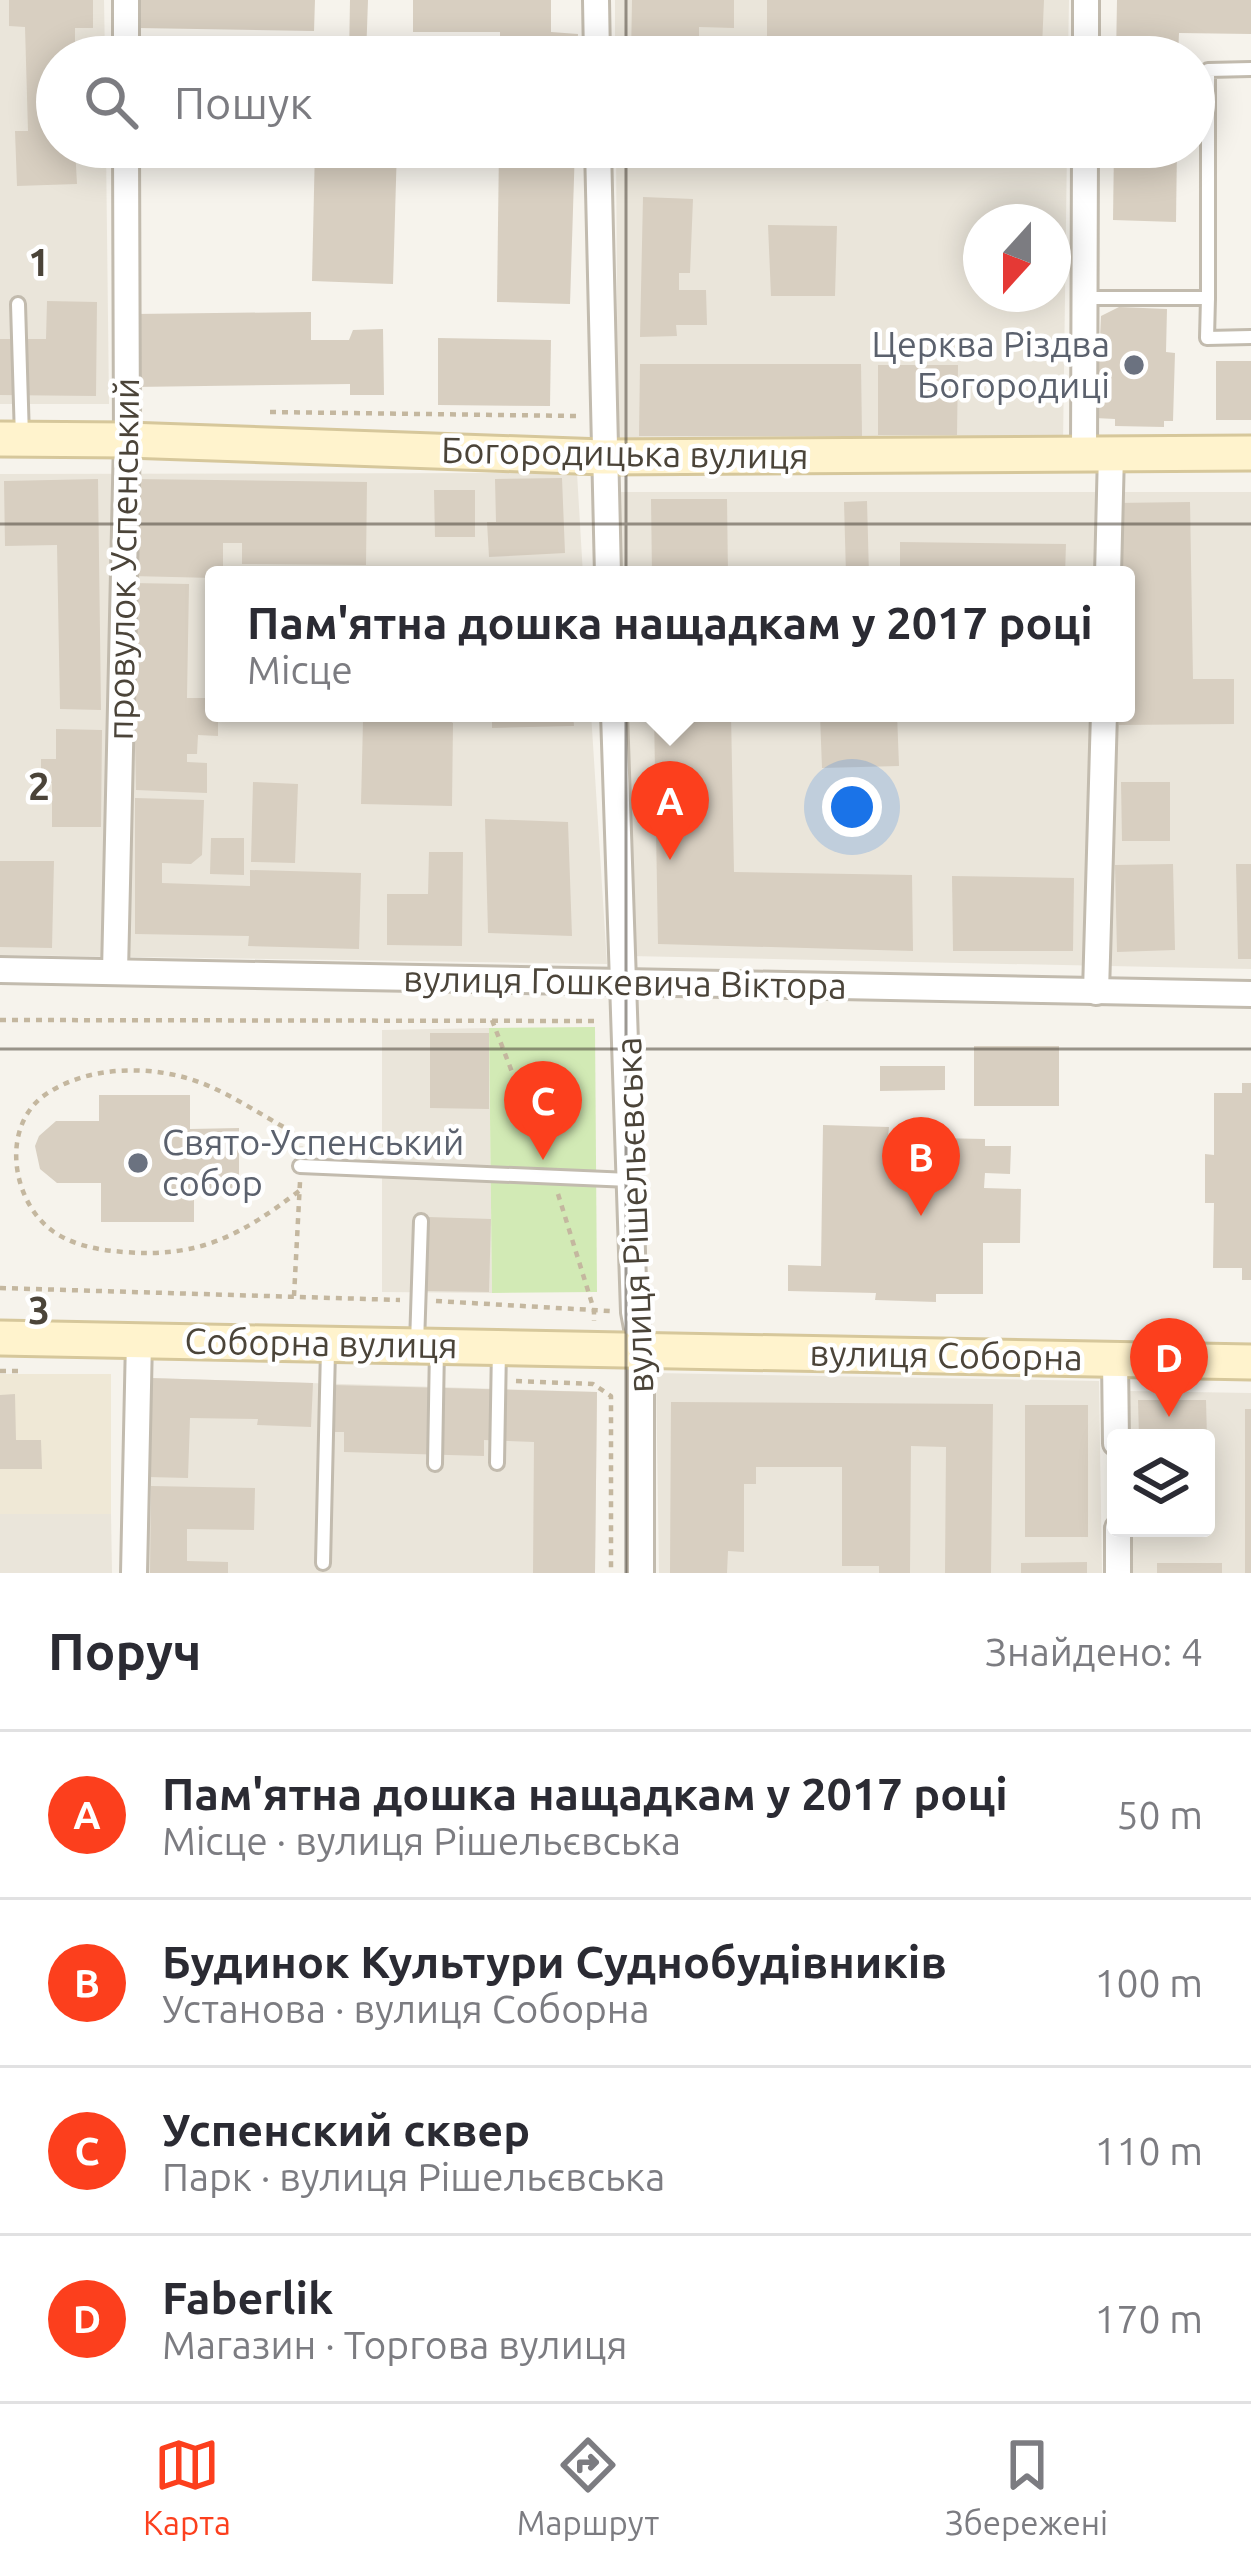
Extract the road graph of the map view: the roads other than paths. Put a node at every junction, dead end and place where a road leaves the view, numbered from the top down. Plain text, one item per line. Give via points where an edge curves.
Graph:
1 (126, 0) edge
2 (596, 0) edge
3 (1086, 0) edge
4 (126, 36) edge
5 (597, 36) edge
6 (1086, 36) edge
7 (1251, 69) edge
8 (1215, 70) edge
9 (126, 168) edge
10 (598, 168) edge
11 (1085, 168) edge
12 (1208, 168) edge
13 (1084, 298) junction
14 (1208, 298) junction
15 (18, 304) dead end
16 (1251, 338) edge
17 (11, 439) edge
18 (127, 440) junction
19 (1098, 453) junction
20 (1251, 453) edge
21 (603, 457) junction
22 (608, 566) edge
23 (1107, 566) edge
24 (614, 722) edge
25 (1104, 722) edge
26 (0, 970) edge
27 (115, 972) junction
28 (626, 982) junction
29 (1096, 992) junction
30 (1251, 994) edge
31 (300, 1166) road end
32 (631, 1180) junction
33 (421, 1221) dead end
34 (0, 1338) edge
35 (139, 1340) junction
36 (328, 1343) junction
37 (427, 1345) junction
38 (499, 1347) junction
39 (641, 1349) junction
40 (1114, 1358) junction
41 (1251, 1361) edge
42 (1116, 1429) edge
43 (497, 1463) dead end
44 (435, 1464) dead end
45 (1118, 1537) edge
46 (323, 1563) dead end
47 (134, 1573) edge
48 (641, 1573) edge
49 (1118, 1573) edge

1 - 4 street
2 - 5 street
3 - 6 street
7 - 8 lane
9 - 18 street, провулок Успенський
10 - 21 street
11 - 13 street
12 - 14 lane
13 - 14 lane
13 - 19 street
14 - 16 lane via 1207,338
15 - 17 lane
17 - 18 street, Богородицька вулиця
18 - 21 street, Богородицька вулиця
18 - 27 street, провулок Успенський
19 - 20 street, Богородицька вулиця
19 - 21 street, Богородицька вулиця
19 - 23 street
21 - 22 street
24 - 28 street, вулиця Рішельєвська
25 - 29 street
26 - 27 street, вулиця Гошкевича Віктора
27 - 28 street, вулиця Гошкевича Віктора
28 - 29 street, вулиця Гошкевича Віктора
28 - 32 street, вулиця Рішельєвська
29 - 30 street, вулиця Гошкевича Віктора
31 - 32 lane
32 - 39 street, вулиця Рішельєвська
33 - 37 lane via 418,1300
34 - 35 street, Соборна вулиця
35 - 36 street, Соборна вулиця
35 - 47 street
36 - 37 street, Соборна вулиця
36 - 46 lane
37 - 38 street, Соборна вулиця
37 - 44 lane
38 - 39 street, Соборна вулиця
38 - 43 lane
39 - 40 street, вулиця Соборна
39 - 48 street, вулиця Рішельєвська
40 - 41 street, вулиця Соборна
40 - 42 street
45 - 49 street

